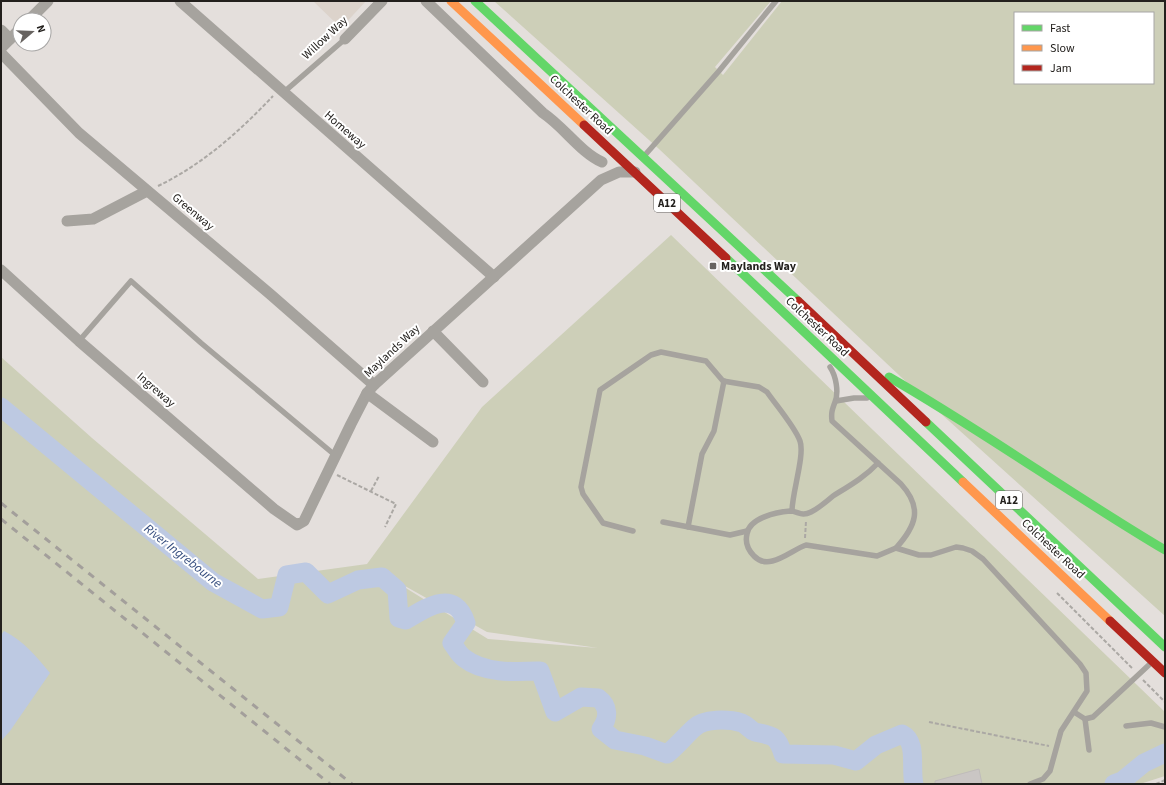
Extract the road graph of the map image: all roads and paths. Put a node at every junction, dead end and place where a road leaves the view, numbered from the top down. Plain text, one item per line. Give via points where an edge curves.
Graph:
1 (48, 1) edge
2 (180, 1) edge
3 (382, 1) edge
4 (426, 1) edge
5 (451, 1) edge
6 (475, 1) edge
7 (776, 1) edge
8 (37, 12) edge
9 (1, 30) edge
10 (10, 39) joint
11 (345, 39) joint
12 (1, 48) edge
13 (1, 54) edge
14 (282, 91) junction
15 (595, 135) junction
16 (643, 157) junction
17 (603, 163) junction
18 (629, 172) junction
19 (601, 180) junction
20 (147, 191) junction
21 (67, 221) dead end
22 (1, 270) edge
23 (494, 277) junction
24 (780, 310) junction
25 (433, 331) junction
26 (803, 340) dead end
27 (79, 341) junction
28 (824, 361) dead end
29 (862, 362) junction
30 (724, 381) junction
31 (483, 382) dead end
32 (370, 389) junction
33 (874, 398) junction
34 (836, 401) junction
35 (433, 442) dead end
36 (336, 456) junction
37 (878, 463) junction
38 (329, 471) junction
39 (379, 476) dead end
40 (371, 491) junction
41 (792, 511) junction
42 (806, 514) junction
43 (663, 522) dead end
44 (297, 525) joint
45 (385, 527) dead end
46 (688, 527) junction
47 (633, 531) dead end
48 (747, 531) junction
49 (806, 545) junction
50 (896, 548) junction
51 (1165, 550) edge
52 (1165, 647) edge
53 (1153, 661) junction
54 (1165, 673) edge
55 (1074, 712) junction
56 (1085, 719) junction
57 (929, 722) dead end
58 (1126, 726) dead end
59 (1165, 727) edge
60 (1057, 747) junction
61 (1089, 750) dead end
62 (1165, 780) edge
63 (1030, 784) edge
64 (1156, 784) edge

1 - 8 street
2 - 14 street, Homeway
3 - 11 street, Willow Way
4 - 17 street, Colchester Road via 543,113
5 - 15 highway, Colchester Road / A12
6 - 16 highway, Colchester Road / A12
7 - 16 lane via 709,83
9 - 10 street
10 - 12 street
11 - 14 lane, Willow Way
13 - 20 street, Greenway via 79,133
14 - 20 path via 191,168
14 - 23 street, Homeway
15 - 17 street
15 - 18 highway, Colchester Road / A12
16 - 29 highway, Colchester Road / A12
17 - 18 street, Colchester Road
17 - 19 street
18 - 19 street, Maylands Way via 615,173
18 - 24 highway, Colchester Road / A12
19 - 23 street, Maylands Way
20 - 21 street via 93,219
20 - 32 street, Greenway via 270,294
22 - 27 street, Ingreway
23 - 25 street, Maylands Way
24 - 26 lane
24 - 33 highway, Colchester Road / A12
25 - 31 street
25 - 32 street, Maylands Way
27 - 36 lane via 131,281
27 - 44 street, Ingreway via 274,509
28 - 34 lane via 836,378
29 - 51 highway, A12 via 901,383 1115,521
29 - 52 highway, Colchester Road / A12
30 - 41 lane via 764,389 798,436 801,452
30 - 46 lane via 714,430 702,454
30 - 47 lane via 706,361 661,352 651,355 600,390 581,491 603,523
32 - 35 street, Greenway
32 - 36 street, Maylands Way
33 - 34 lane
33 - 53 highway, Colchester Road / A12
34 - 37 lane via 832,408 832,421
36 - 38 street, Maylands Way
37 - 42 lane via 866,474
37 - 50 lane via 908,492 914,504 915,515 908,536
38 - 40 path
38 - 44 street, Maylands Way via 304,521
39 - 40 path
40 - 45 path via 396,504
41 - 42 lane
41 - 48 lane via 758,520 750,525
42 - 49 path
43 - 46 lane
46 - 48 lane via 730,535
48 - 49 lane via 746,541 750,552 755,558 764,561 781,559
49 - 50 lane via 877,556
50 - 55 lane via 919,555 932,555 956,547 972,551 983,559 1086,673 1087,692
53 - 54 highway, Colchester Road / A12
53 - 56 lane via 1093,716
55 - 56 lane
55 - 60 lane via 1062,731
56 - 61 lane
57 - 60 path
58 - 59 lane via 1151,723
60 - 63 lane via 1050,771 1043,779
62 - 64 path

